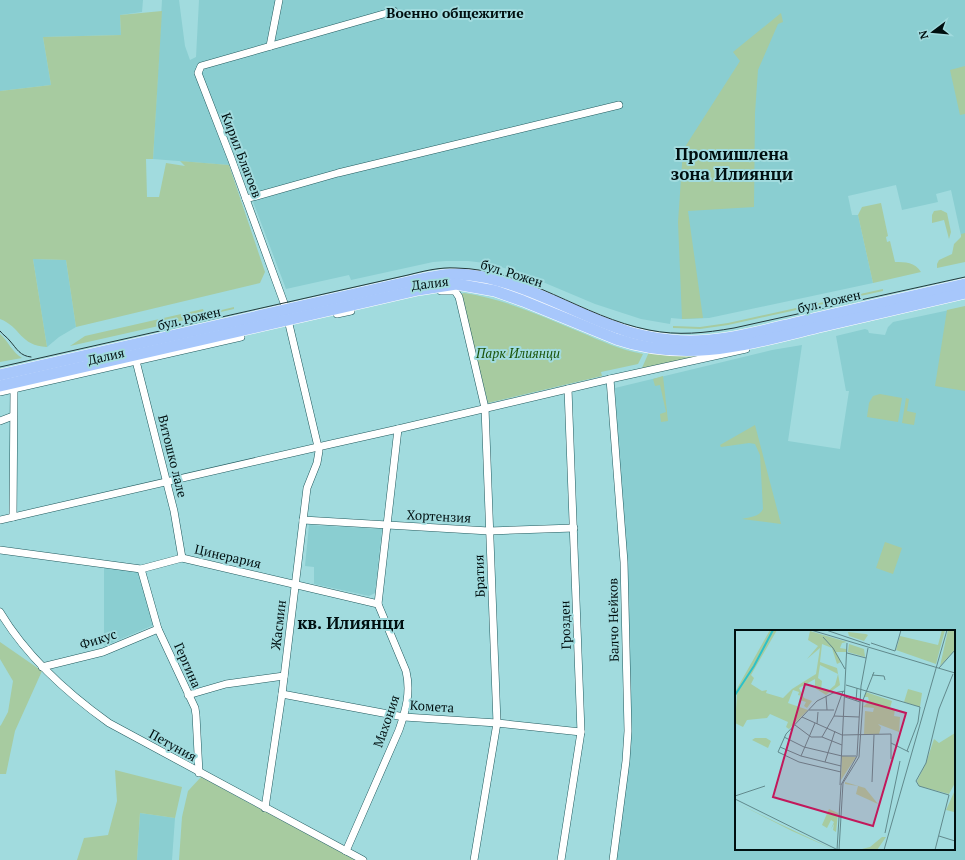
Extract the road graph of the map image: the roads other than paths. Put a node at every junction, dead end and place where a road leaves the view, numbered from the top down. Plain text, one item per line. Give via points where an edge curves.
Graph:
1 (280, 0) edge
2 (394, 11) dead end
3 (270, 46) junction
4 (619, 105) dead end
5 (246, 199) junction
6 (965, 284) edge
7 (457, 292) joint
8 (965, 293) edge
9 (358, 306) junction
10 (337, 314) dead end
11 (287, 315) junction
12 (793, 333) junction
13 (241, 337) dead end
14 (216, 339) junction
15 (136, 361) junction
16 (0, 375) edge
17 (610, 379) junction
18 (0, 386) edge
19 (14, 389) junction
20 (568, 389) junction
21 (0, 392) edge
22 (485, 408) junction
23 (13, 416) junction
24 (0, 421) edge
25 (398, 429) junction
26 (318, 446) junction
27 (167, 482) junction
28 (13, 517) junction
29 (0, 520) edge
30 (303, 520) junction
31 (387, 525) junction
32 (574, 528) junction
33 (490, 531) junction
34 (0, 550) edge
35 (182, 558) junction
36 (141, 569) junction
37 (295, 584) junction
38 (378, 604) junction
39 (0, 612) edge
40 (158, 629) junction
41 (42, 667) junction
42 (284, 676) junction
43 (282, 694) junction
44 (188, 695) junction
45 (404, 717) junction
46 (497, 723) junction
47 (581, 732) junction
48 (199, 773) junction
49 (265, 808) junction
50 (346, 851) junction
51 (363, 860) edge
52 (474, 860) edge
53 (561, 860) edge
54 (613, 860) edge

1 - 3 street
2 - 3 street, Кирил Благоев
3 - 5 street, Кирил Благоев via 201,66 198,71
4 - 5 street via 338,173
5 - 11 street, Кирил Благоев
6 - 11 main road, бул. Рожен via 749,333 698,340 673,340 631,332 508,284 467,275 448,274 422,279
7 - 9 street, Далия via 451,290
7 - 22 street, Братия
8 - 12 main road, бул. Рожен
9 - 10 street, Далия
9 - 11 main road, бул. Рожен
9 - 12 main road, бул. Рожен via 434,286 456,284 506,295 616,339 658,349 688,352 718,349
11 - 14 main road, бул. Рожен
11 - 16 main road, бул. Рожен
11 - 26 street, Кирил Благоев
12 - 17 street, бул. Рожен via 747,349
13 - 14 street, Далия
14 - 15 street, Далия
14 - 18 main road, бул. Рожен
15 - 19 street, Далия
15 - 27 street, Витошко лале
17 - 20 street, бул. Рожен
17 - 54 street, Балчо Нейков via 624,562 628,731
19 - 21 street, Далия
19 - 23 street
20 - 22 street, бул. Рожен
20 - 32 street, Грозден
22 - 25 street, бул. Рожен
22 - 33 street, Братия
23 - 24 street
23 - 28 street
25 - 26 street, бул. Рожен
25 - 31 street, Махония
26 - 27 street, бул. Рожен
26 - 30 street, Жасмин via 319,457 307,488
27 - 28 street, бул. Рожен
27 - 35 street, Витошко лале
28 - 29 street, бул. Рожен
30 - 31 street, Хортензия
30 - 37 street, Жасмин
31 - 33 street, Хортензия
31 - 38 street, Махония
32 - 33 street, Хортензия
32 - 47 street, Грозден
33 - 46 street, Братия
34 - 36 street, Цинерария
35 - 36 street, Цинерария
35 - 37 street, Цинерария
36 - 40 street, Гергина
37 - 38 street, Цинерария
37 - 42 street, Жасмин
38 - 45 street, Махония via 408,680 409,696
39 - 41 street, Петуния
40 - 41 street, Фикус via 103,652
40 - 44 street, Гергина
41 - 48 street, Петуния via 85,706 109,723
42 - 43 street, Жасмин
42 - 44 street via 226,684
43 - 45 street, Комета
43 - 49 street, Жасмин
44 - 48 street, Гергина via 196,715
45 - 46 street, Комета
45 - 50 street, Махония
46 - 47 street, Комета
46 - 52 street, Братия
47 - 53 street, Грозден
48 - 49 street, Петуния
49 - 50 street, Петуния
50 - 51 street, Петуния

